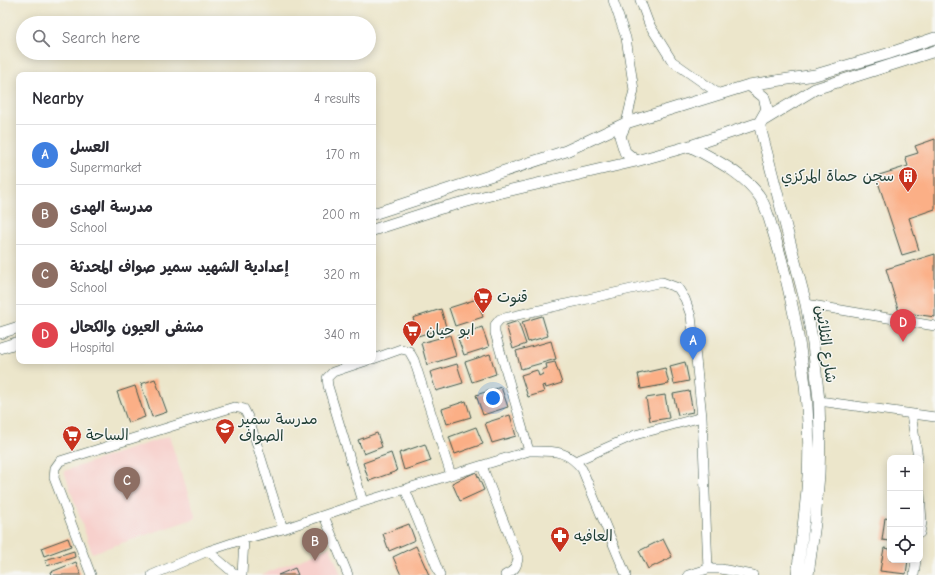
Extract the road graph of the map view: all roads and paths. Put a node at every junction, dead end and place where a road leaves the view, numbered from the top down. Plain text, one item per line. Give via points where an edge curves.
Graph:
1 (613, 0) edge
2 (640, 0) edge
3 (935, 38) edge
4 (935, 51) edge
5 (749, 86) junction
6 (719, 94) junction
7 (626, 123) junction
8 (759, 123) junction
9 (690, 146) junction
10 (636, 161) junction
11 (376, 213) edge
12 (376, 229) edge
13 (806, 304) junction
14 (935, 326) edge
15 (16, 328) edge
16 (0, 333) edge
17 (16, 343) edge
18 (813, 344) junction
19 (800, 347) junction
20 (0, 348) edge
21 (376, 358) edge
22 (357, 364) edge
23 (819, 401) junction
24 (911, 414) junction
25 (702, 417) junction
26 (935, 417) edge
27 (529, 451) junction
28 (918, 455) edge
29 (576, 461) junction
30 (482, 466) junction
31 (451, 475) junction
32 (405, 489) junction
33 (363, 502) junction
34 (324, 516) junction
35 (809, 523) junction
36 (283, 529) junction
37 (244, 539) junction
38 (208, 551) junction
39 (916, 563) edge
40 (708, 569) junction
41 (91, 575) edge
42 (152, 575) edge
43 (236, 575) edge
44 (242, 575) edge
45 (348, 575) edge
46 (440, 575) edge
47 (505, 575) edge
48 (626, 575) edge
49 (688, 575) edge
50 (753, 575) edge
51 (797, 575) edge
52 (808, 575) edge
53 (914, 575) edge

1 - 7 street via 626,38 634,90
2 - 6 street via 649,24 672,61
3 - 5 main road via 814,75
4 - 8 main road via 815,89
5 - 6 main road
5 - 8 main road via 764,97 767,109
6 - 7 main road
7 - 10 main road via 620,136 625,152
7 - 11 main road via 566,151
8 - 9 main road
8 - 13 main road, شارع الثلاثين
9 - 10 main road
9 - 19 main road via 742,177 760,197 779,250
10 - 12 main road via 494,194
13 - 14 street
13 - 18 main road, شارع الثلاثين
15 - 16 main road
17 - 20 main road
18 - 19 main road
18 - 23 main road, شارع الثلاثين
19 - 35 main road via 807,400
21 - 31 street via 401,349 409,350
22 - 33 street via 333,372 327,378
23 - 24 street
23 - 35 main road, شارع الثلاثين via 819,474
24 - 26 street
24 - 28 street
25 - 27 street via 691,316 678,288 662,282 500,319 495,325 495,333
25 - 29 street via 635,435
25 - 40 street
27 - 29 street via 555,451
27 - 30 street
29 - 48 street via 582,469
30 - 31 street
30 - 47 street via 518,558 517,566
31 - 32 street
32 - 33 street
32 - 46 street
33 - 34 street
34 - 36 street
34 - 45 street
35 - 51 main road
35 - 52 main road, شارع الثلاثين
36 - 37 street
36 - 41 street via 249,419 244,409 234,407 60,461 55,468 54,478
37 - 38 street
37 - 44 street
38 - 42 street
38 - 43 street
39 - 53 street
40 - 49 street
40 - 50 street

